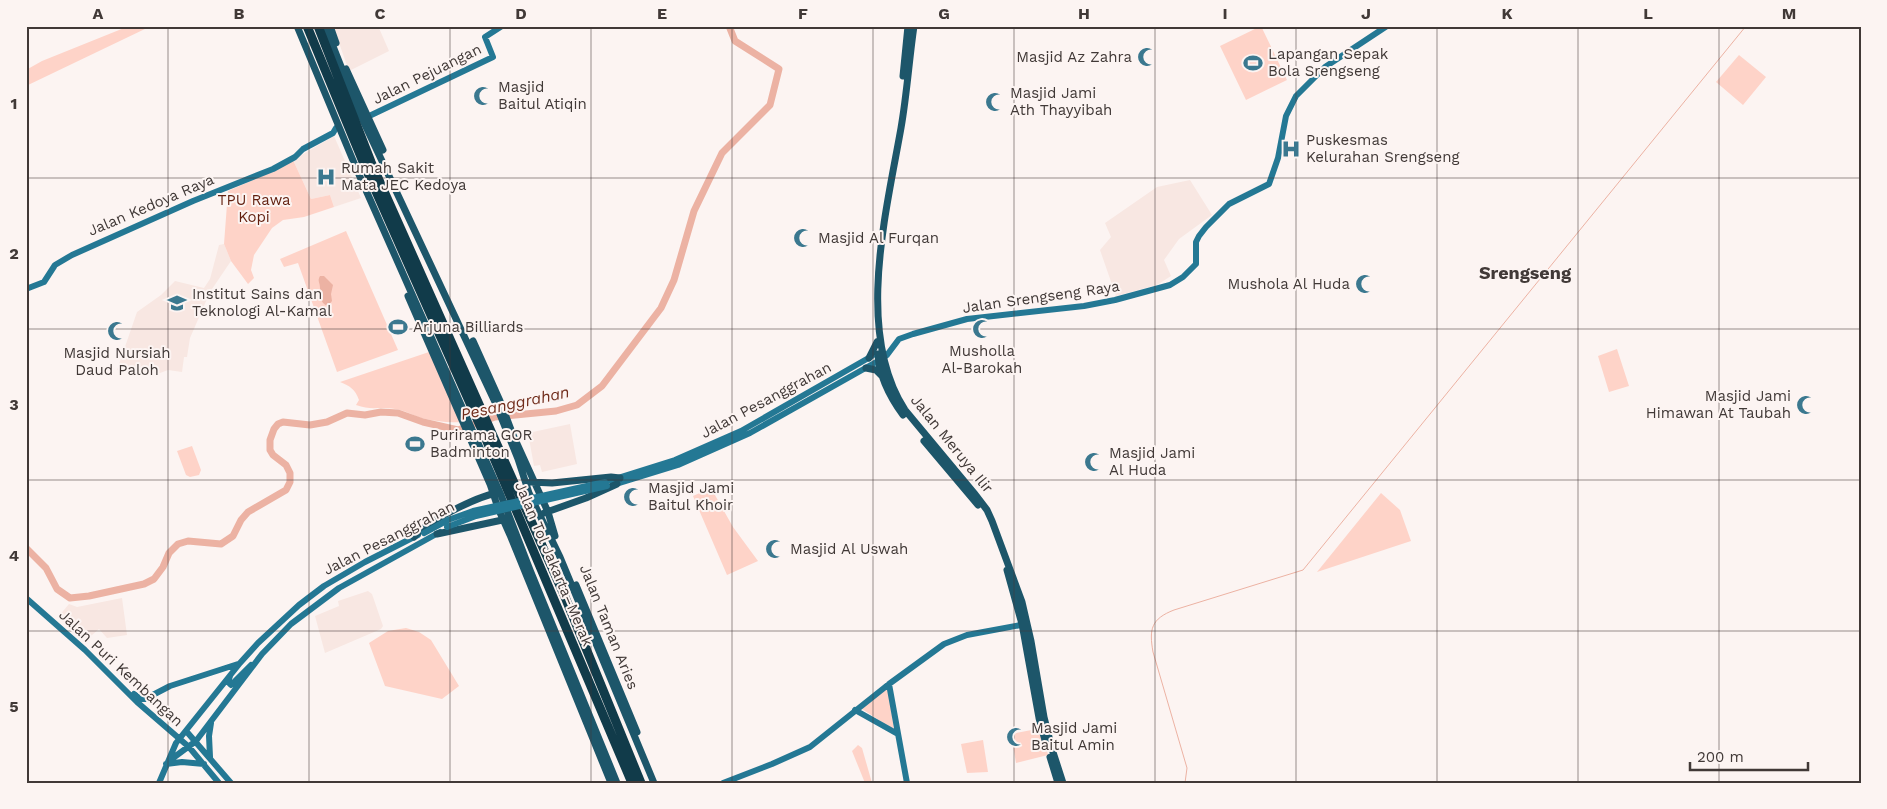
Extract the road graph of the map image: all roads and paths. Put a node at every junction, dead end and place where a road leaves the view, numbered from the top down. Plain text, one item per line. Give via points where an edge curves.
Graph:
1 (297, 26) edge
2 (307, 26) edge
3 (318, 26) edge
4 (325, 26) edge
5 (330, 26) edge
6 (502, 26) edge
7 (908, 26) edge
8 (914, 26) edge
9 (1387, 26) edge
10 (905, 81) junction
11 (365, 119) junction
12 (336, 120) junction
13 (337, 132) junction
14 (26, 289) edge
15 (877, 342) junction
16 (880, 356) junction
17 (869, 358) junction
18 (866, 368) junction
19 (883, 379) junction
20 (833, 382) junction
21 (470, 412) junction
22 (506, 424) junction
23 (481, 437) junction
24 (534, 481) junction
25 (619, 481) junction
26 (526, 483) junction
27 (552, 483) junction
28 (606, 484) junction
29 (493, 494) junction
30 (502, 495) junction
31 (475, 502) junction
32 (559, 508) junction
33 (548, 512) junction
34 (538, 514) junction
35 (510, 515) junction
36 (504, 521) junction
37 (480, 525) junction
38 (437, 534) junction
39 (414, 537) junction
40 (26, 598) edge
41 (1024, 624) junction
42 (593, 631) junction
43 (240, 663) junction
44 (254, 664) junction
45 (231, 674) junction
46 (889, 684) junction
47 (121, 685) junction
48 (148, 698) junction
49 (623, 705) junction
50 (855, 710) junction
51 (147, 711) junction
52 (211, 722) junction
53 (186, 732) junction
54 (896, 733) junction
55 (1046, 736) junction
56 (180, 739) junction
57 (196, 741) junction
58 (189, 747) junction
59 (210, 759) junction
60 (166, 763) junction
61 (204, 764) junction
62 (223, 774) junction
63 (218, 781) edge
64 (159, 783) edge
65 (231, 783) edge
66 (611, 783) edge
67 (617, 783) edge
68 (632, 783) edge
69 (641, 783) edge
70 (654, 783) edge
71 (658, 783) edge
72 (723, 783) edge
73 (907, 783) edge
74 (1058, 783) edge
75 (1063, 783) edge

1 - 12 main road
2 - 21 highway, Jalan Tol Jakarta–Merak
3 - 21 highway, Jalan Tol Jakarta–Merak
4 - 11 main road
5 - 11 main road
6 - 11 main road, Jalan Pejuangan via 485,37 493,57
7 - 10 main road, Jalan Meruya Ilir
8 - 10 main road, Jalan Meruya Ilir
9 - 16 main road, Jalan Srengseng Raya via 1325,67 1296,96 1286,116 1269,184 1221,211 1198,238 1196,264 1174,283 1093,305 964,320 899,339
10 - 15 main road, Jalan Meruya Ilir via 878,242 874,296
10 - 16 main road, Jalan Meruya Ilir via 880,255
11 - 22 main road
12 - 13 main road
12 - 21 main road
13 - 14 main road, Jalan Kedoya Raya via 264,173 77,252 56,264 44,282
13 - 21 main road
15 - 16 main road, Jalan Meruya Ilir
15 - 17 main road
16 - 17 main road, Jalan Pesanggrahan
16 - 18 main road, Jalan Pesanggrahan
16 - 19 main road, Jalan Meruya Ilir
16 - 41 main road, Jalan Meruya Ilir via 905,410 987,510 1015,580
17 - 20 main road, Jalan Pesanggrahan
18 - 19 main road via 876,370
18 - 20 main road, Jalan Pesanggrahan
19 - 41 main road, Jalan Meruya Ilir via 903,416 985,517 1006,566
20 - 25 main road, Jalan Pesanggrahan via 701,452
21 - 23 highway, Jalan Tol Jakarta–Merak
21 - 23 main road
22 - 24 main road, Jalan Taman Aries
22 - 26 main road, Jalan Taman Aries
23 - 29 main road
23 - 30 main road via 488,465
23 - 68 highway, Jalan Tol Jakarta–Merak
23 - 69 highway, Jalan Tol Jakarta–Merak via 565,597
24 - 26 main road
24 - 27 main road
24 - 33 main road, Jalan Taman Aries
25 - 27 main road via 606,477
25 - 28 main road, Jalan Pesanggrahan
25 - 32 main road
26 - 34 main road, Jalan Taman Aries
27 - 32 main road via 550,500
28 - 38 main road, Jalan Pesanggrahan, bridge via 470,518
28 - 39 main road, Jalan Pesanggrahan, bridge via 473,511
29 - 30 main road
29 - 31 main road
29 - 36 main road
30 - 35 main road
31 - 37 main road via 484,502 490,510 488,520
31 - 39 main road via 446,514 422,528
32 - 33 main road
33 - 34 main road
33 - 42 main road, Jalan Taman Aries
34 - 42 main road, Jalan Taman Aries
35 - 36 main road
35 - 67 main road
36 - 37 main road
36 - 66 main road
37 - 38 main road
38 - 44 main road, Jalan Pesanggrahan via 322,599 291,624
39 - 43 main road, Jalan Pesanggrahan via 338,577 308,597
40 - 47 main road, Jalan Puri Kembangan
41 - 46 main road via 959,637 944,644
41 - 55 main road, Jalan Meruya Ilir
42 - 49 main road, Jalan Taman Aries
43 - 45 main road, Jalan Pesanggrahan
43 - 48 main road via 170,686
44 - 45 main road via 230,685
44 - 52 main road, Jalan Pesanggrahan
45 - 53 main road, Jalan Pesanggrahan
46 - 50 main road
46 - 54 main road
47 - 48 main road via 138,698
47 - 51 main road, Jalan Puri Kembangan
48 - 51 main road
49 - 70 main road, Jalan Taman Aries
49 - 71 main road, Jalan Taman Aries
50 - 54 main road
50 - 72 main road via 803,752
51 - 56 main road, Jalan Puri Kembangan
52 - 57 main road, Jalan Pesanggrahan
52 - 59 main road
53 - 56 main road, Jalan Pesanggrahan
53 - 57 main road
54 - 73 main road
55 - 74 main road, Jalan Meruya Ilir
55 - 75 main road, Jalan Meruya Ilir
56 - 58 main road
56 - 60 main road, Jalan Puri Kembangan
57 - 58 main road, Jalan Pesanggrahan
57 - 59 main road
58 - 60 main road, Jalan Puri Kembangan
58 - 61 main road
59 - 62 main road
60 - 61 main road
60 - 64 main road, Jalan Puri Kembangan
61 - 63 main road
62 - 63 main road via 218,774
62 - 65 main road

